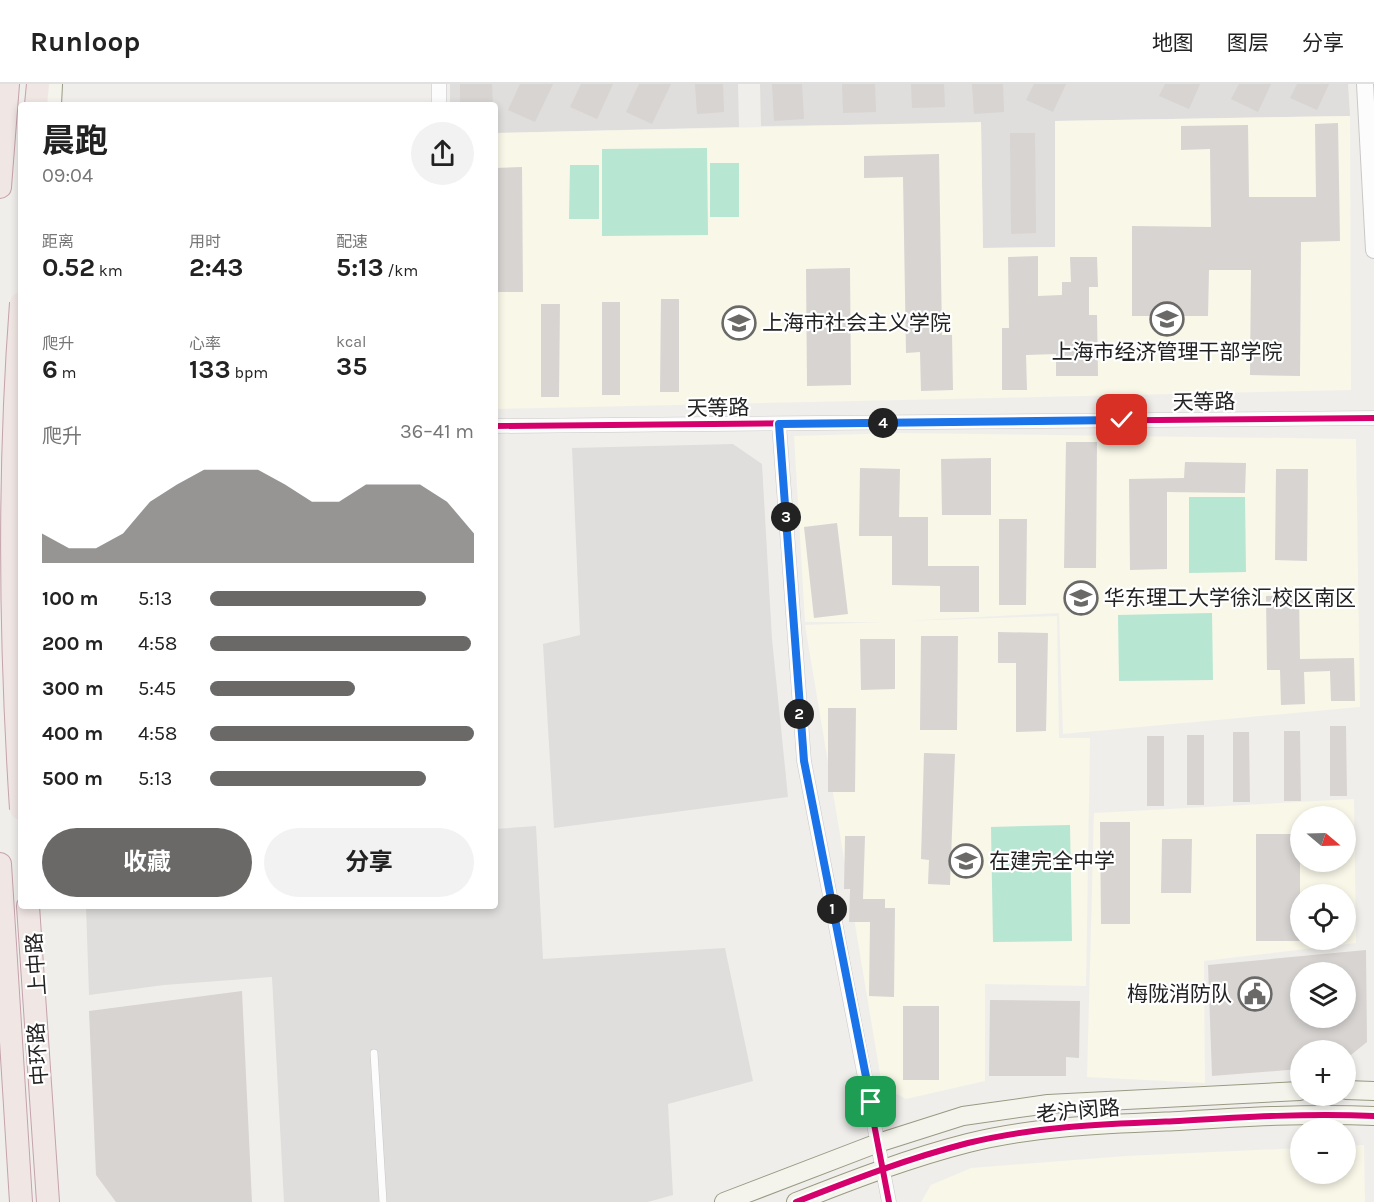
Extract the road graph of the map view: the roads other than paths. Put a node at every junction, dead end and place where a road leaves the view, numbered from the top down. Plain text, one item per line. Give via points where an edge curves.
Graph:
1 (8, 84) edge
2 (38, 84) edge
3 (53, 84) edge
4 (439, 84) edge
5 (1365, 84) edge
6 (36, 102) edge
7 (52, 102) edge
8 (440, 102) edge
9 (0, 188) edge
10 (1374, 250) edge
11 (18, 344) edge
12 (1374, 418) edge
13 (779, 424) junction
14 (498, 426) edge
15 (0, 430) edge
16 (18, 430) edge
17 (18, 644) edge
18 (18, 690) edge
19 (18, 764) edge
20 (0, 864) edge
21 (30, 909) edge
22 (30, 909) edge
23 (374, 1053) dead end
24 (1356, 1090) edge
25 (1374, 1090) edge
26 (1290, 1091) edge
27 (1374, 1116) edge
28 (878, 1143) junction
29 (883, 1168) junction
30 (21, 1202) edge
31 (48, 1202) edge
32 (53, 1202) edge
33 (383, 1202) edge
34 (724, 1202) edge
35 (796, 1202) edge
36 (889, 1202) edge

1 - 9 highway
2 - 6 highway
3 - 7 main road
4 - 8 street
5 - 10 street
11 - 19 highway, bridge via 13,413 12,675
12 - 13 street, 天等路
13 - 14 street, 天等路
13 - 28 street via 804,761
15 - 16 street
17 - 18 main road
20 - 30 highway, 中环路
21 - 31 highway, 中环路
22 - 32 main road, 上中路
23 - 33 lane
24 - 25 main road
26 - 28 main road, 老沪闵路 via 1048,1104 963,1116
27 - 29 main road, 老沪闵路 via 1321,1114 1049,1127 968,1143
28 - 29 street
28 - 34 main road, 老沪闵路
29 - 35 main road, 老沪闵路
29 - 36 street

